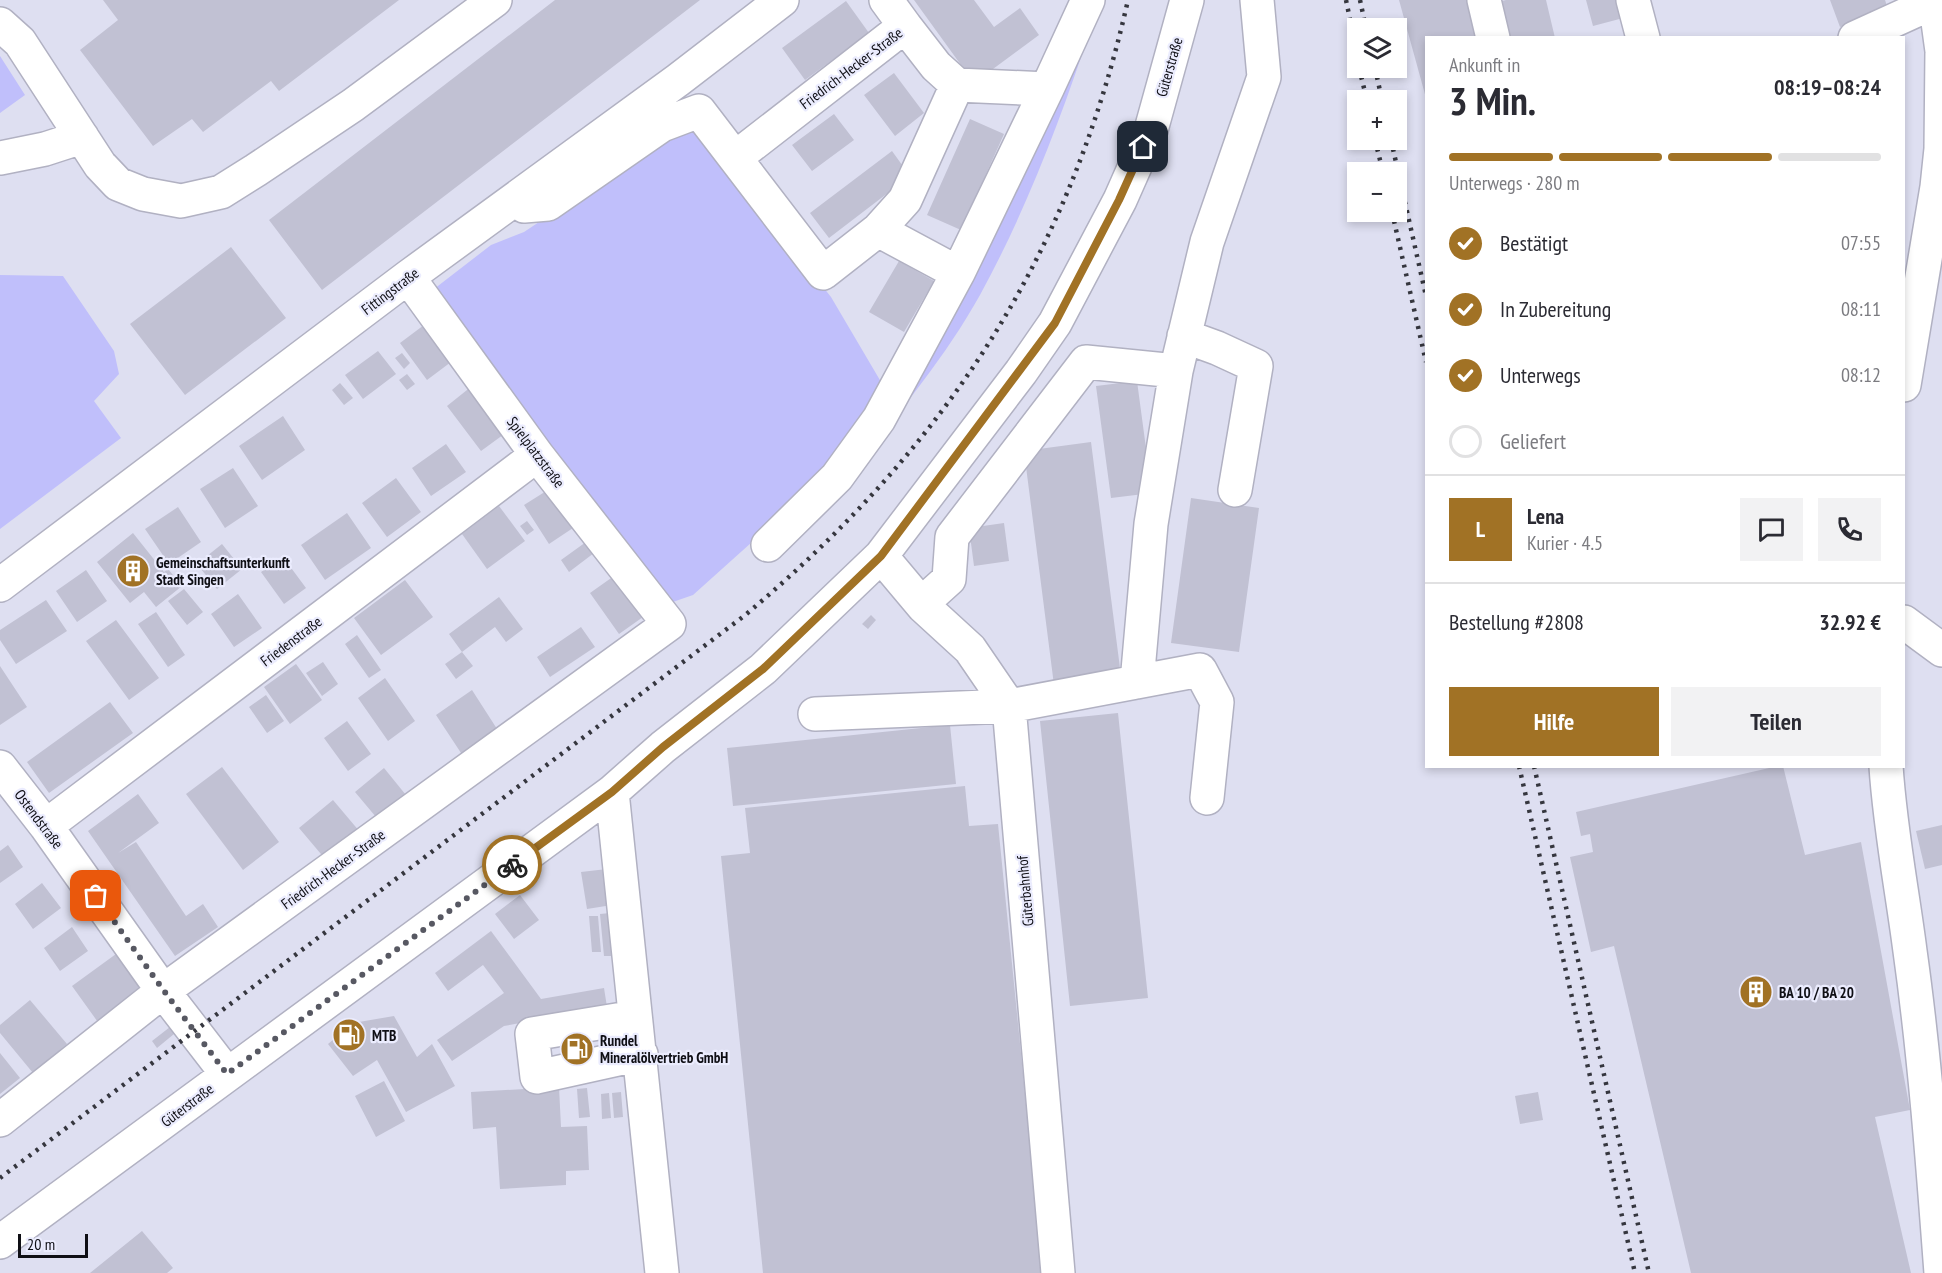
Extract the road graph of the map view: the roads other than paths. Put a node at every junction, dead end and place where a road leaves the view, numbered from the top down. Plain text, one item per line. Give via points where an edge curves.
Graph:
1 (495, 0) edge
2 (782, 0) edge
3 (1088, 0) edge
4 (1186, 0) edge
5 (1257, 0) edge
6 (1484, 0) edge
7 (1633, 0) edge
8 (1934, 1) edge
9 (896, 13) edge
10 (0, 24) edge
11 (1493, 36) edge
12 (1642, 36) edge
13 (1859, 36) edge
14 (1942, 51) edge
15 (957, 85) junction
16 (1047, 89) junction
17 (82, 137) junction
18 (1941, 149) edge
19 (0, 158) edge
20 (735, 158) junction
21 (506, 207) junction
22 (878, 230) junction
23 (958, 273) junction
24 (408, 277) junction
25 (1184, 336) junction
26 (1176, 371) junction
27 (1905, 379) edge
28 (537, 455) junction
29 (1235, 490) dead end
30 (768, 546) dead end
31 (881, 556) junction
32 (0, 585) edge
33 (923, 606) junction
34 (1905, 623) edge
35 (669, 624) joint
36 (1941, 649) edge
37 (1137, 682) junction
38 (1009, 706) junction
39 (815, 714) dead end
40 (0, 767) edge
41 (1886, 768) edge
42 (612, 792) junction
43 (1207, 798) dead end
44 (46, 826) junction
45 (164, 991) junction
46 (635, 1017) junction
47 (641, 1054) junction
48 (227, 1074) junction
49 (0, 1120) edge
50 (0, 1242) edge
51 (662, 1273) edge
52 (1058, 1273) edge
53 (1941, 1273) edge

1 - 17 street via 353,105 221,192 181,201 143,194 118,184
2 - 21 street, Fittingstraße
3 - 16 street
4 - 31 street, Güterstraße via 1151,129 1055,323
5 - 25 street via 1264,77 1207,242
6 - 11 street
7 - 12 street
8 - 13 street
8 - 14 street
9 - 15 street, Friedrich-Hecker-Straße via 936,66
9 - 20 street, Friedrich-Hecker-Straße
10 - 17 street via 20,42
14 - 18 street
15 - 16 street
15 - 22 street via 904,200
16 - 23 street
17 - 19 street
18 - 27 street
20 - 21 street via 699,111 662,125 548,204
20 - 22 street via 823,273
21 - 24 street, Fittingstraße
22 - 23 street
23 - 30 street via 879,419 837,477
24 - 28 street, Spielplatzstraße
24 - 32 street, Fittingstraße
25 - 26 street
25 - 29 street via 1256,366
26 - 33 street via 1086,362 952,537 950,579
26 - 37 street via 1151,524
28 - 35 street, Spielplatzstraße
28 - 44 street, Friedenstraße
31 - 33 street, Güterbahnhof
31 - 42 street, Güterstraße via 763,669
33 - 38 street, Güterbahnhof via 970,649
34 - 36 street
35 - 45 street, Friedrich-Hecker-Straße
37 - 38 street
37 - 43 street via 1200,670 1217,702
38 - 39 street
38 - 52 street, Güterbahnhof
40 - 44 street, Ostendstraße
41 - 53 street via 1889,822 1912,962 1927,1098
42 - 46 street
42 - 48 street, Güterstraße
44 - 45 street, Ostendstraße
45 - 48 street, Ostendstraße
45 - 49 street, Friedrich-Hecker-Straße
46 - 47 street
46 - 47 street via 532,1034 537,1077
47 - 51 street
48 - 50 street, Güterstraße

